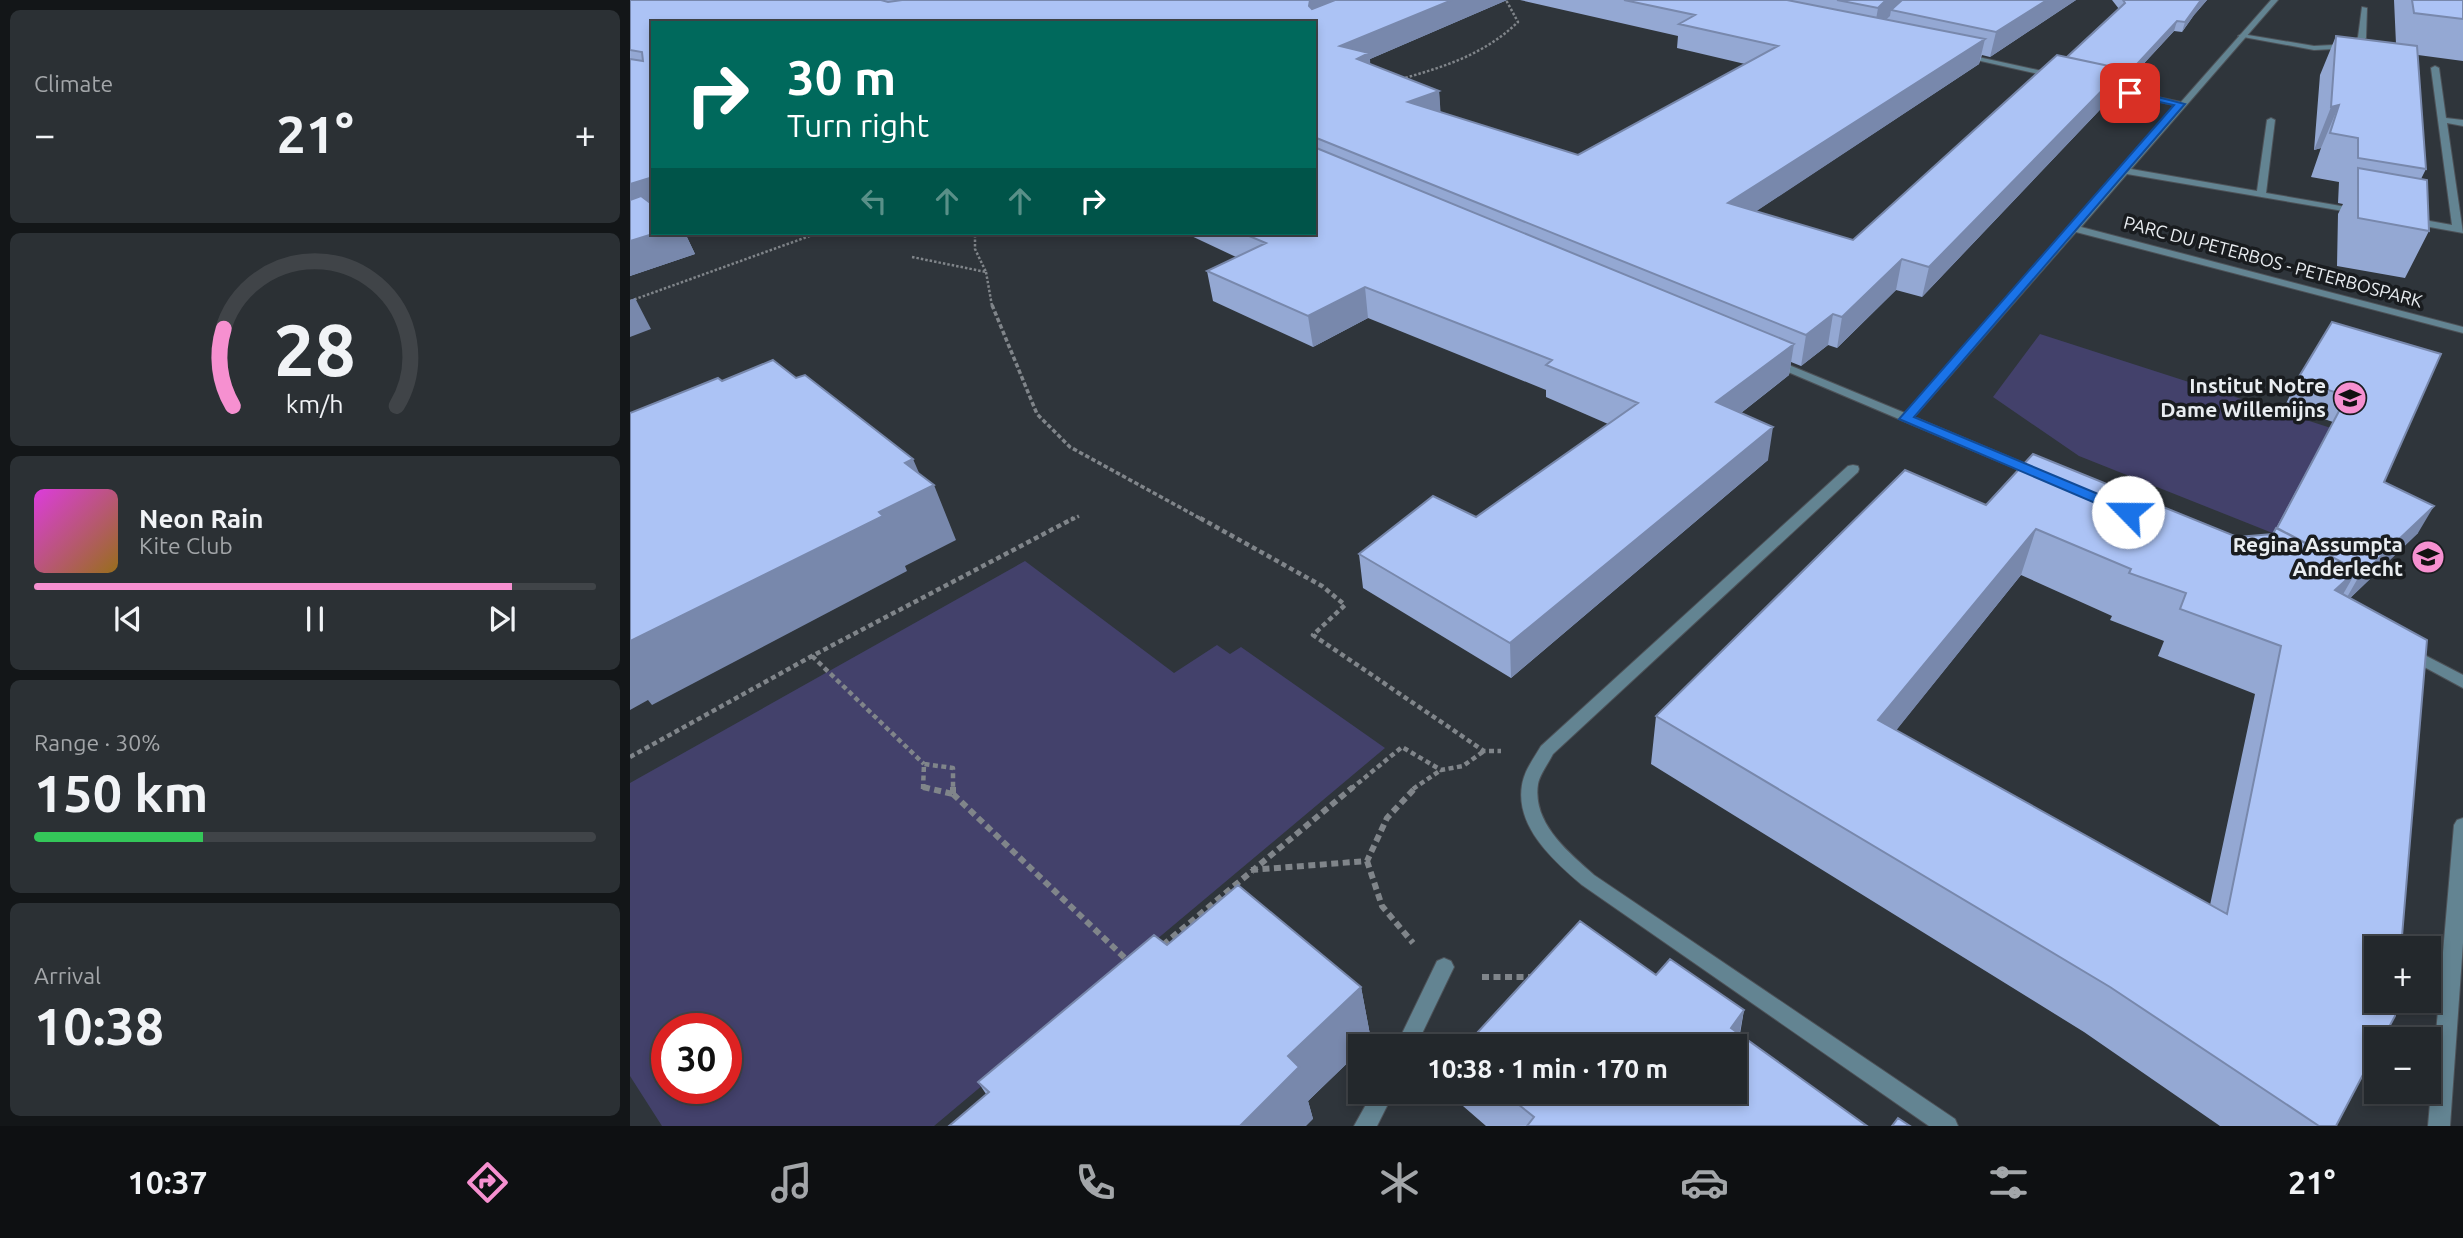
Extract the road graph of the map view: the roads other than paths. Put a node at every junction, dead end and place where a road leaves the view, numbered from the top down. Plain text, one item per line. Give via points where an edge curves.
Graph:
1 (2275, 0) edge
2 (2364, 8) dead end
3 (2242, 36) junction
4 (1956, 54) edge
5 (2435, 68) edge
6 (2062, 78) edge
7 (2088, 83) edge
8 (2180, 104) junction
9 (2272, 120) dead end
10 (2442, 120) junction
11 (2463, 123) edge
12 (2125, 171) junction
13 (2261, 195) junction
14 (2366, 213) edge
15 (2406, 220) edge
16 (2074, 229) junction
17 (2461, 230) edge
18 (2463, 330) edge
19 (1760, 356) edge
20 (1906, 419) junction
21 (1853, 469) dead end
22 (2047, 478) edge
23 (2393, 643) edge
24 (2463, 682) edge
25 (2463, 825) edge
26 (1444, 967) road end
27 (1412, 1034) edge
28 (1377, 1104) edge
29 (1365, 1126) edge
30 (1947, 1126) edge
31 (2439, 1126) edge

1 - 3 street
2 - 3 street via 2362,38 2354,46 2314,48
3 - 8 street
4 - 6 street
5 - 10 street
7 - 8 street
8 - 12 street
9 - 13 street
10 - 11 street
10 - 17 street
12 - 13 street
12 - 16 street
13 - 14 street
15 - 17 street
16 - 18 street, PARC DU PETERBOS - PETERBOSPARK
16 - 20 street
19 - 20 street
20 - 22 street
21 - 30 street via 1547,750 1530,787 1532,805 1542,832 1558,854 1639,917
23 - 24 street
25 - 31 street
26 - 27 street
28 - 29 street

